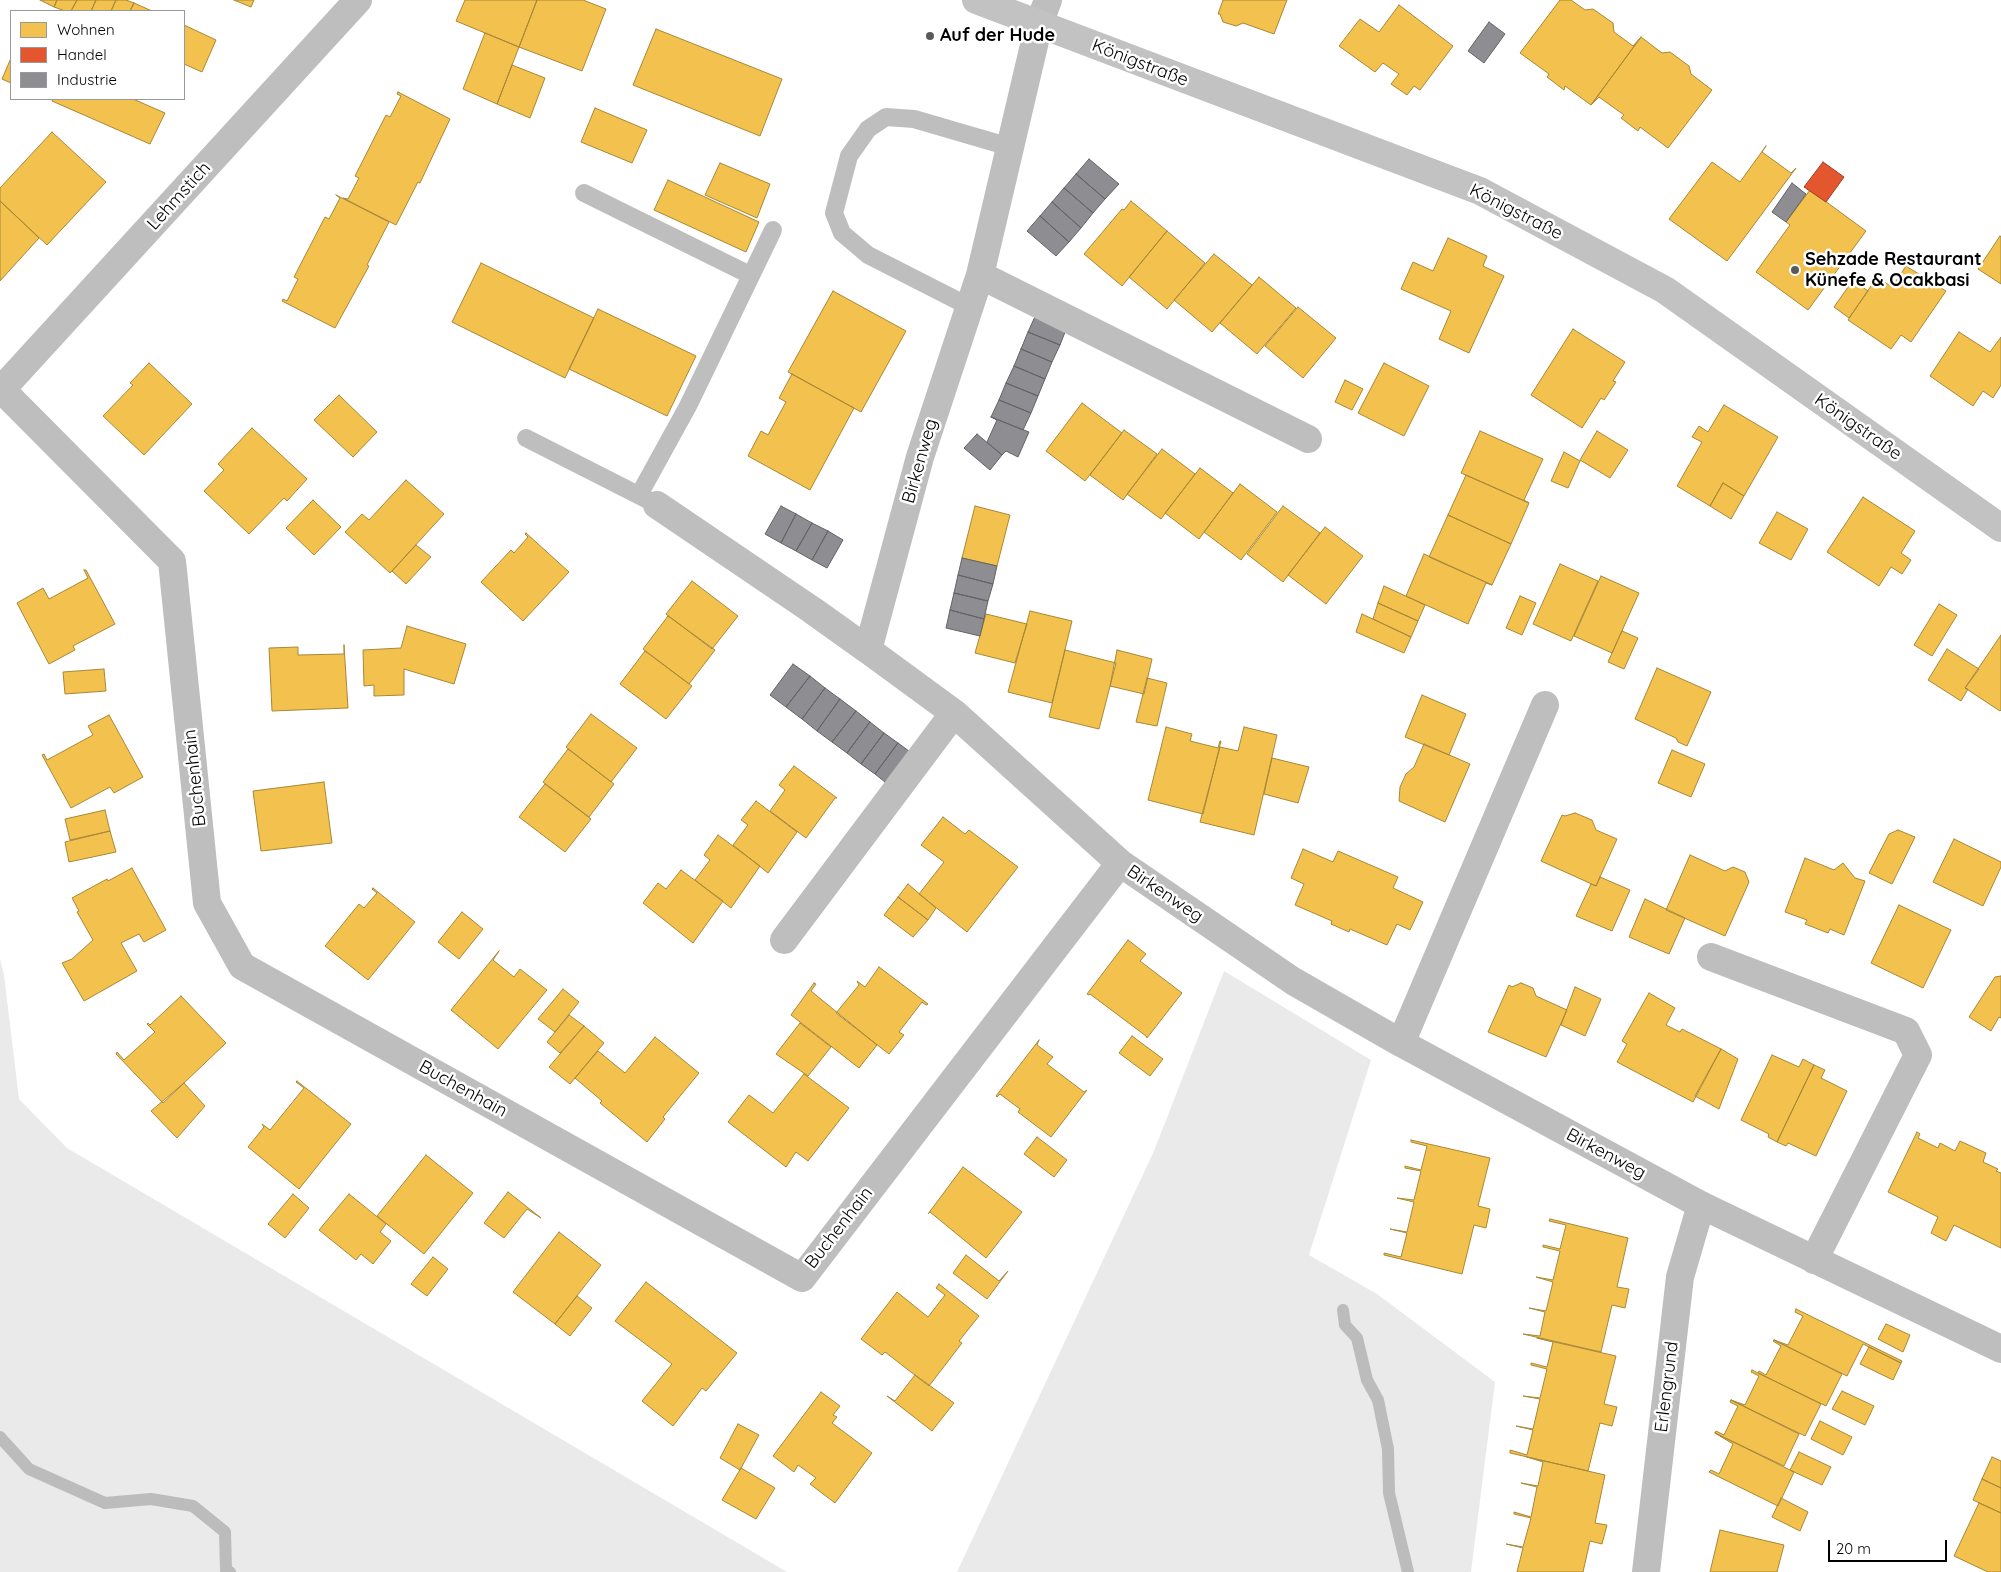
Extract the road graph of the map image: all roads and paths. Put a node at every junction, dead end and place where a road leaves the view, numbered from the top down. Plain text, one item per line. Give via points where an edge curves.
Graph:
1 (358, 0) edge
2 (976, 0) edge
3 (1044, 12) edge
4 (1010, 147) junction
5 (584, 194) dead end
6 (774, 230) dead end
7 (750, 275) junction
8 (980, 275) junction
9 (970, 307) junction
10 (1, 390) edge
11 (526, 438) dead end
12 (1308, 439) dead end
13 (648, 500) junction
14 (2001, 528) edge
15 (868, 650) junction
16 (1545, 705) dead end
17 (954, 713) junction
18 (1120, 863) junction
19 (784, 940) dead end
20 (1711, 957) dead end
21 (1400, 1043) junction
22 (1701, 1206) junction
23 (1814, 1260) junction
24 (2001, 1349) edge
25 (1646, 1572) edge

1 - 10 street, Lehmstich
2 - 3 main road, Königstraße
3 - 4 street, Birkenweg
3 - 14 main road, Königstraße via 1480,191 1665,290
4 - 8 street, Birkenweg
4 - 9 lane via 914,119 886,117 868,130 849,156 834,213 842,233 868,255
5 - 7 lane
6 - 7 lane
7 - 13 lane
8 - 9 street, Birkenweg
8 - 12 street
9 - 15 street, Birkenweg via 920,457
10 - 18 street, Buchenhain via 172,561 207,903 242,966 802,1278
11 - 13 lane
13 - 15 street, Birkenweg
15 - 17 street, Birkenweg
16 - 21 street
17 - 18 street, Birkenweg
17 - 19 street
18 - 21 street, Birkenweg via 1293,981
20 - 23 street via 1906,1031 1918,1055
21 - 22 street, Birkenweg
22 - 23 street, Birkenweg
22 - 25 street, Erlengrund via 1680,1276
23 - 24 street, Birkenweg

